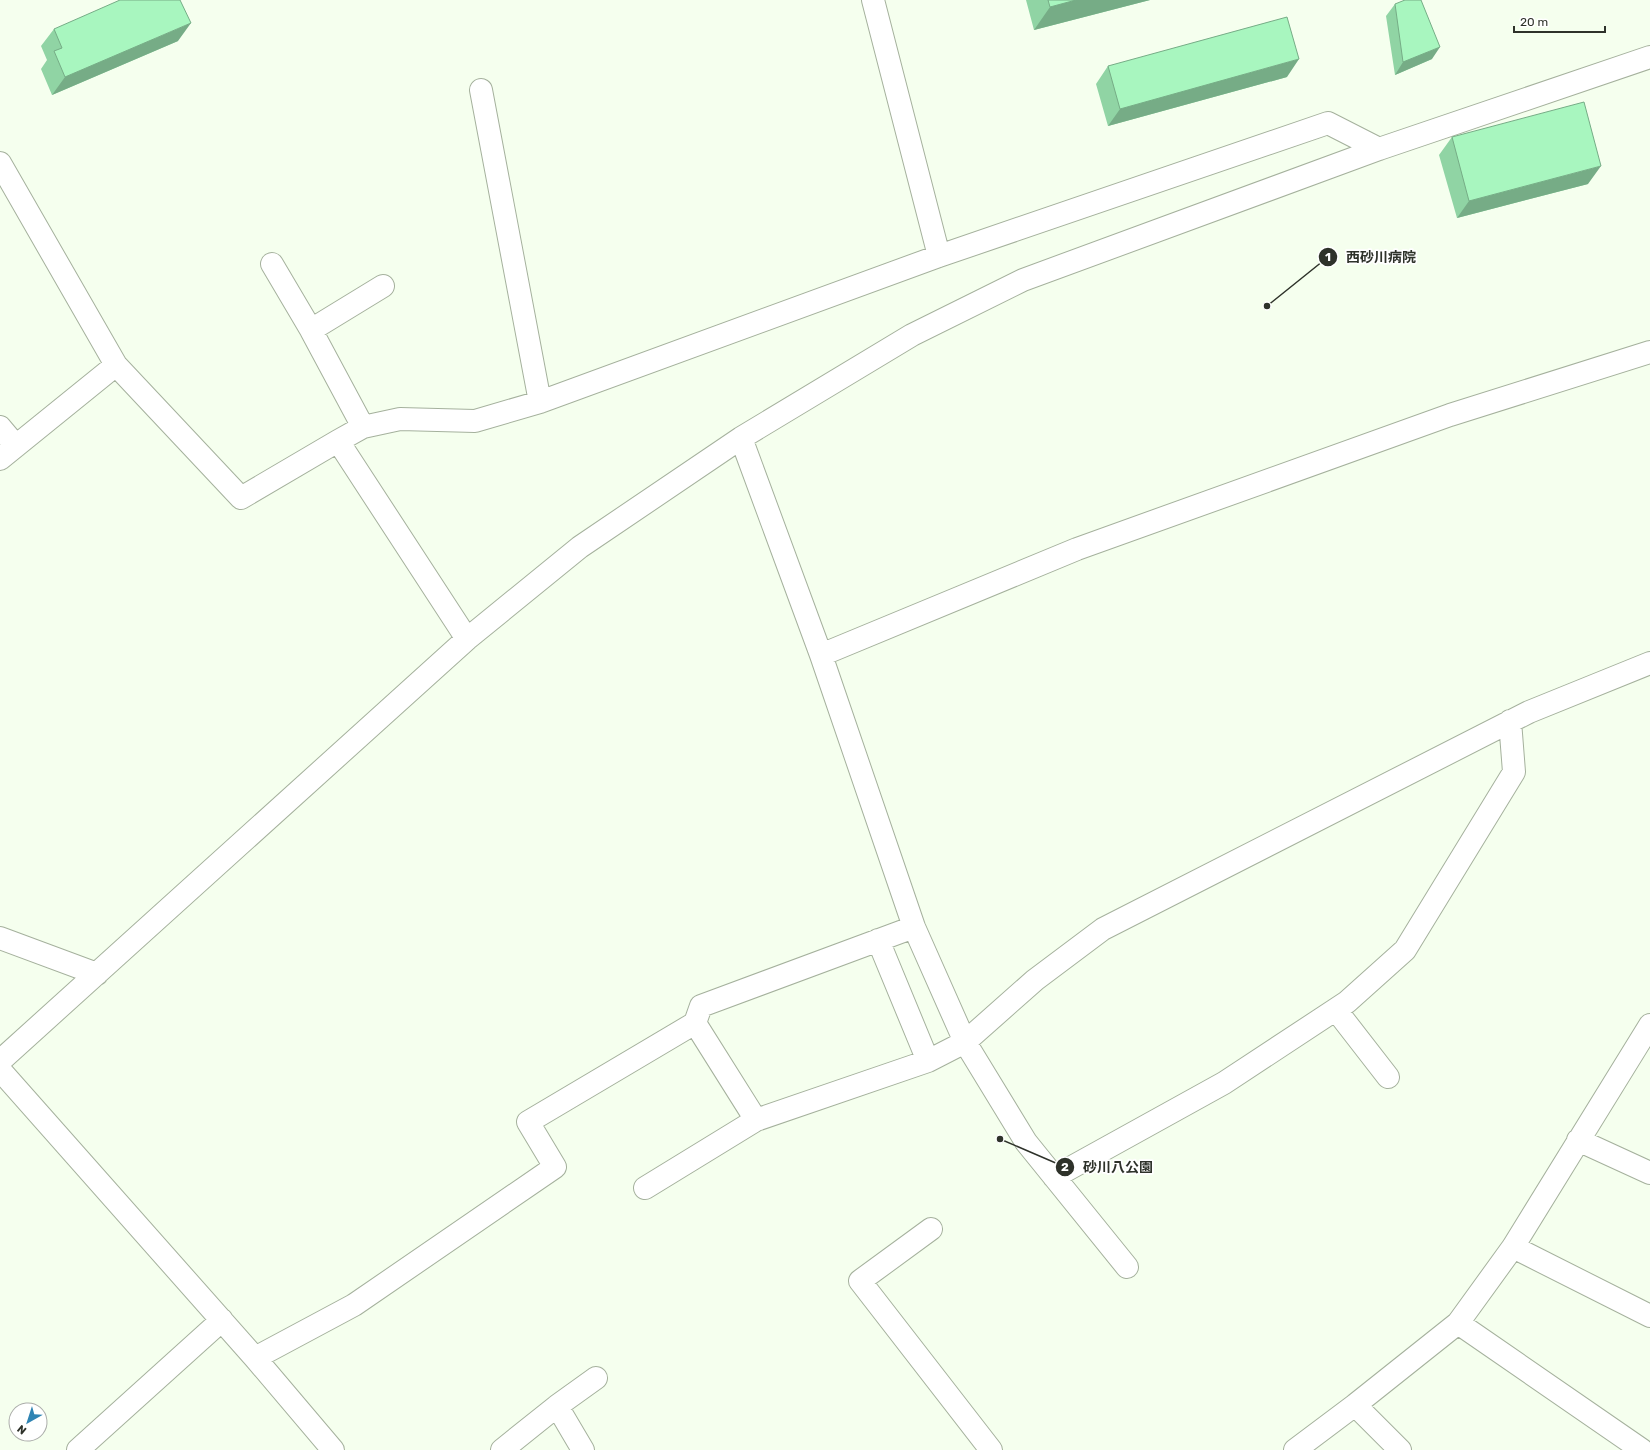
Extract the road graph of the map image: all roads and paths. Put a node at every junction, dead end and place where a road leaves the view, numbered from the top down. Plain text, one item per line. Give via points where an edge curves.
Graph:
1 (873, 0) edge
2 (1650, 57) edge
3 (481, 90) dead end
4 (1380, 149) junction
5 (0, 162) edge
6 (939, 256) junction
7 (272, 264) dead end
8 (383, 286) dead end
9 (311, 330) junction
10 (1650, 352) edge
11 (116, 365) junction
12 (540, 402) junction
13 (0, 427) edge
14 (364, 427) junction
15 (741, 438) junction
16 (338, 441) junction
17 (8, 452) edge
18 (467, 639) junction
19 (820, 655) junction
20 (1650, 663) edge
21 (1510, 721) junction
22 (914, 927) junction
23 (0, 938) edge
24 (878, 940) junction
25 (97, 974) junction
26 (1336, 1010) junction
27 (695, 1023) junction
28 (1650, 1025) edge
29 (965, 1042) junction
30 (0, 1061) edge
31 (928, 1061) junction
32 (0, 1070) edge
33 (1388, 1076) dead end
34 (756, 1120) junction
35 (1578, 1140) junction
36 (1650, 1174) edge
37 (1054, 1177) junction
38 (645, 1188) dead end
39 (931, 1229) dead end
40 (1513, 1247) junction
41 (1127, 1267) dead end
42 (1650, 1316) edge
43 (222, 1320) junction
44 (1458, 1323) junction
45 (256, 1358) junction
46 (596, 1378) dead end
47 (1355, 1405) junction
48 (557, 1406) junction
49 (78, 1450) edge
50 (334, 1450) edge
51 (502, 1450) edge
52 (584, 1450) edge
53 (991, 1450) edge
54 (1295, 1450) edge
55 (1400, 1450) edge
56 (1642, 1450) edge

1 - 6 street
2 - 4 street
3 - 12 street
4 - 6 street via 1328,123
4 - 15 street via 1023,280 912,335
5 - 11 street
6 - 12 street
7 - 9 street
8 - 9 street
9 - 14 street
10 - 19 street via 1450,415 1077,549
11 - 16 street via 241,498
11 - 17 street
12 - 14 street via 475,421 400,419
13 - 17 street
14 - 16 street
15 - 18 street via 580,547
15 - 19 street
16 - 18 street
18 - 25 street
19 - 22 street
20 - 21 street
21 - 26 street via 1514,772 1405,950
21 - 29 street via 1103,930 1034,980
22 - 24 street
22 - 29 street
23 - 25 street
24 - 27 street via 701,1006
24 - 31 street
25 - 30 street
26 - 33 street
26 - 37 street via 1224,1083
27 - 34 street
27 - 45 street via 528,1122 555,1167 354,1305
28 - 35 street
29 - 31 street
29 - 37 street via 1026,1142
31 - 34 street
32 - 43 street
34 - 38 street
35 - 36 street
35 - 40 street
37 - 41 street
39 - 53 street via 860,1281
40 - 42 street
40 - 44 street
43 - 45 street
43 - 49 street
44 - 47 street
44 - 56 street
45 - 50 street
46 - 48 street
47 - 54 street
47 - 55 street
48 - 51 street
48 - 52 street

